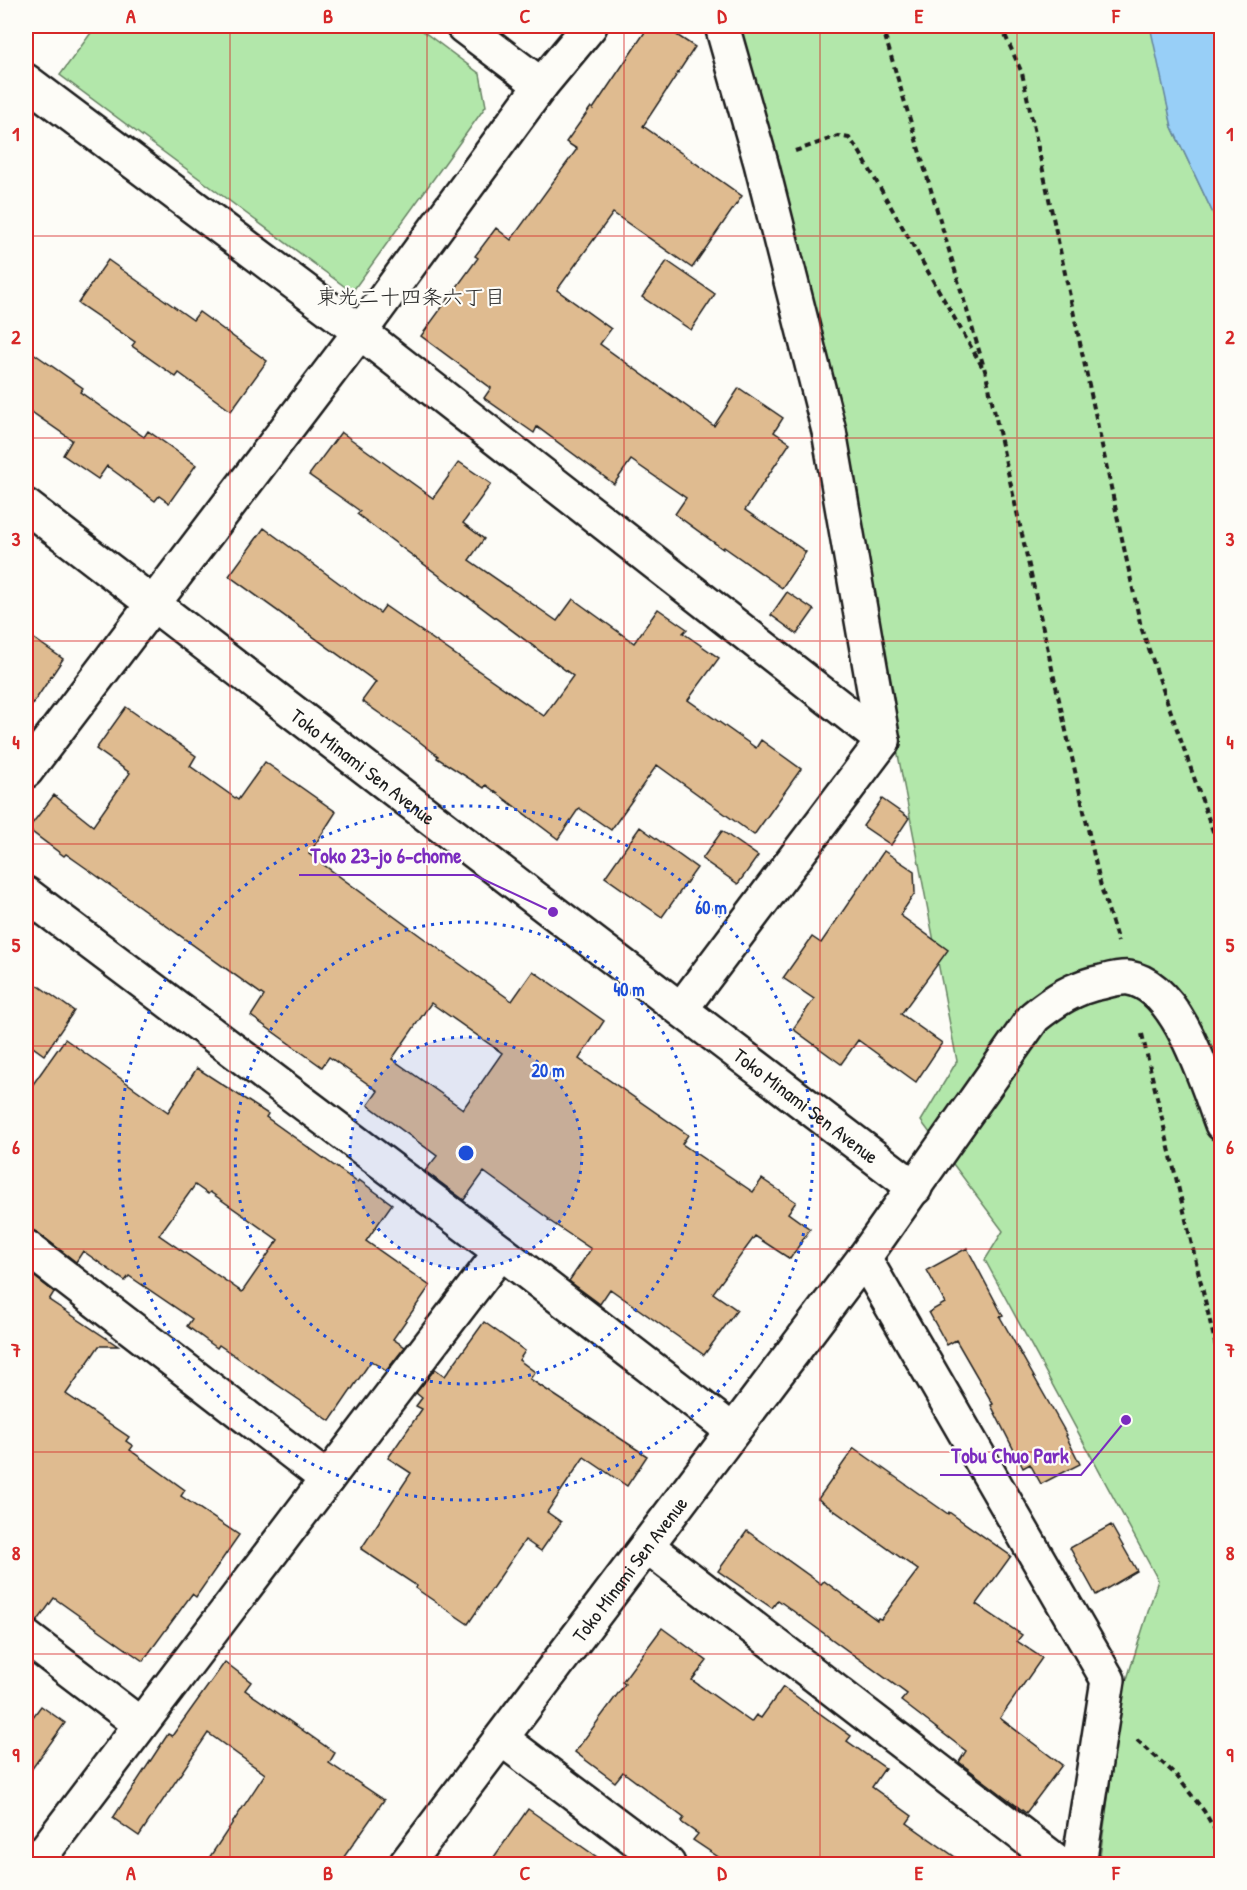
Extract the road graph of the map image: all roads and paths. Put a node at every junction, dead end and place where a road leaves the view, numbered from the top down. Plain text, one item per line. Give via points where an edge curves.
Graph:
1 (463, 26) edge
2 (590, 26) edge
3 (722, 26) edge
4 (882, 26) edge
5 (1002, 26) edge
6 (26, 81) edge
7 (541, 86) junction
8 (761, 163) junction
9 (360, 332) junction
10 (986, 374) junction
11 (26, 506) edge
12 (154, 604) junction
13 (884, 741) junction
14 (26, 771) edge
15 (1221, 857) edge
16 (26, 894) edge
17 (1129, 978) junction
18 (681, 1009) junction
19 (1221, 1124) edge
20 (915, 1188) junction
21 (26, 1247) edge
22 (501, 1252) junction
23 (864, 1258) junction
24 (1221, 1372) edge
25 (732, 1431) junction
26 (327, 1479) junction
27 (647, 1546) junction
28 (26, 1637) edge
29 (140, 1724) junction
30 (1133, 1737) dead end
31 (502, 1739) junction
32 (1221, 1842) edge
33 (35, 1864) edge
34 (406, 1864) edge
35 (668, 1864) edge
36 (1060, 1864) edge
37 (1079, 1864) edge

1 - 7 street
2 - 7 street
3 - 8 street
4 - 10 path
5 - 15 path via 1022,73 1141,627
6 - 9 street
7 - 9 street
8 - 10 path via 838,136 849,138
8 - 13 street via 829,431
9 - 12 street
9 - 13 street
10 - 17 path via 1101,887
11 - 12 street, Toko Minami Sen Avenue
12 - 14 street
12 - 18 street, Toko Minami Sen Avenue
13 - 18 street
16 - 22 street
17 - 19 street via 1158,994 1175,1012
17 - 20 street via 1073,991 1054,1000 1034,1017
17 - 24 path
18 - 20 street, Toko Minami Sen Avenue
20 - 23 street, Toko Minami Sen Avenue
21 - 26 street
22 - 25 street
22 - 26 street
23 - 25 street, Toko Minami Sen Avenue
23 - 37 street via 1108,1680
25 - 27 street, Toko Minami Sen Avenue
26 - 29 street
27 - 31 street, Toko Minami Sen Avenue
27 - 36 street
28 - 29 street
29 - 33 street
30 - 32 path via 1176,1775 1204,1810
31 - 34 street, Toko Minami Sen Avenue
31 - 35 street

